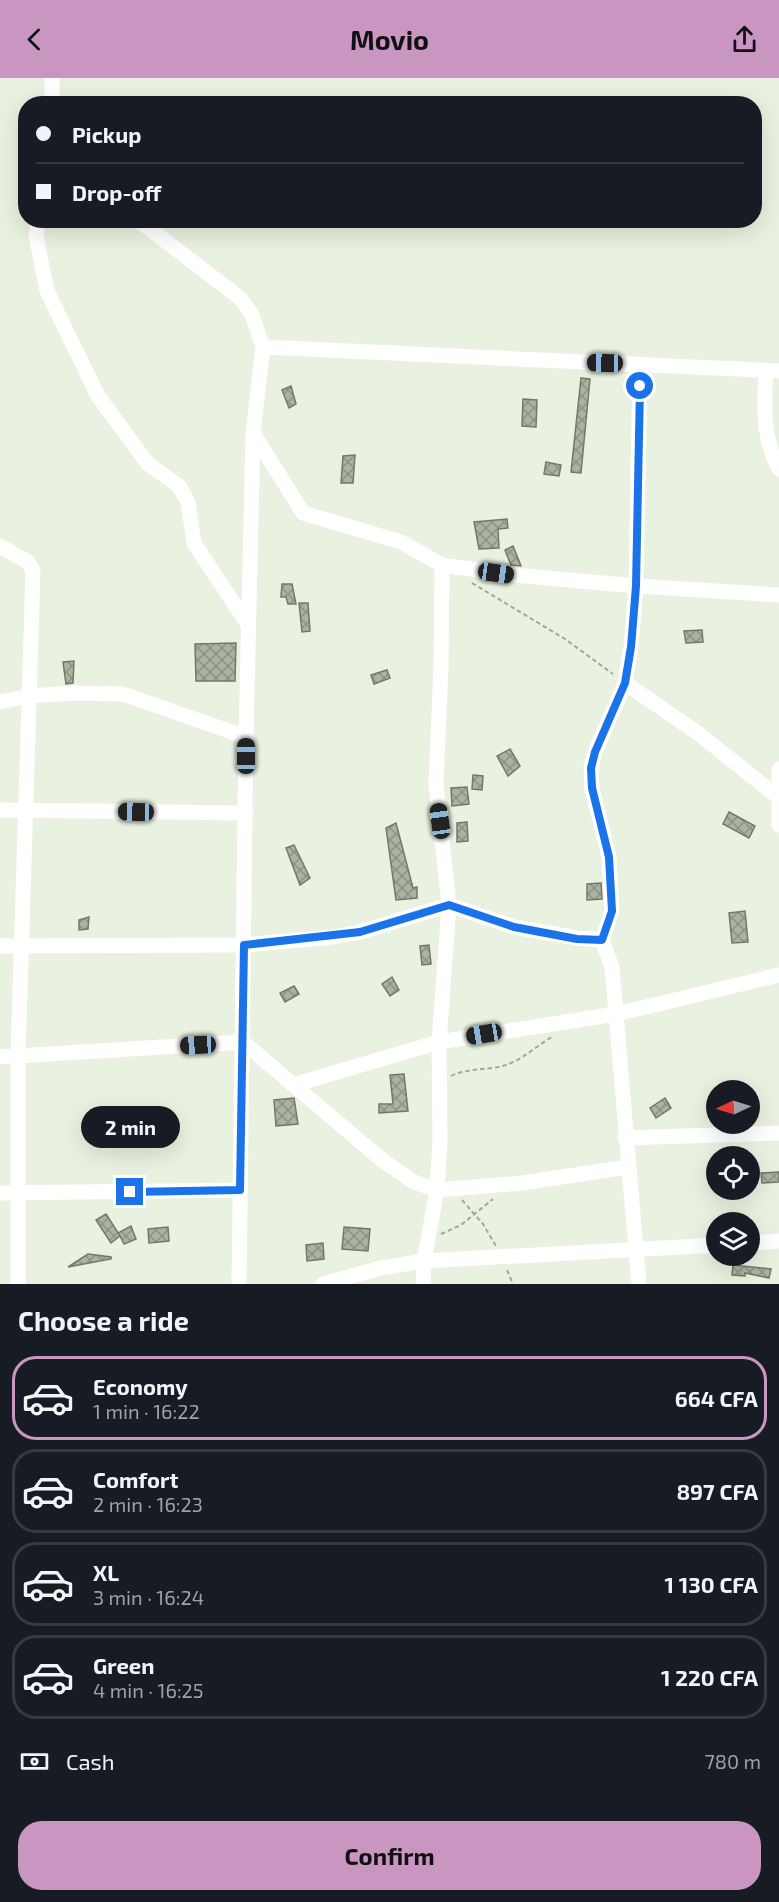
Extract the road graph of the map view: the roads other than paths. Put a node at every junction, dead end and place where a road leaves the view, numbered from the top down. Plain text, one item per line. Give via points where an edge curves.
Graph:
1 (52, 78) edge
2 (52, 96) edge
3 (37, 228) edge
4 (148, 228) edge
5 (262, 347) junction
6 (640, 364) junction
7 (772, 371) edge
8 (253, 433) junction
9 (779, 469) edge
10 (0, 546) edge
11 (442, 565) junction
12 (636, 586) junction
13 (779, 595) edge
14 (249, 625) junction
15 (625, 683) junction
16 (29, 696) junction
17 (0, 702) edge
18 (246, 737) junction
19 (779, 769) edge
20 (778, 797) edge
21 (0, 810) edge
22 (26, 810) junction
23 (246, 813) junction
24 (779, 825) edge
25 (449, 905) junction
26 (602, 940) junction
27 (244, 945) junction
28 (0, 946) edge
29 (21, 946) junction
30 (779, 975) edge
31 (616, 1014) junction
32 (243, 1042) junction
33 (439, 1042) junction
34 (18, 1056) junction
35 (0, 1057) edge
36 (293, 1085) junction
37 (779, 1133) edge
38 (625, 1138) junction
39 (628, 1167) junction
40 (240, 1190) junction
41 (437, 1190) junction
42 (0, 1193) edge
43 (19, 1193) junction
44 (779, 1241) edge
45 (760, 1242) edge
46 (706, 1246) edge
47 (637, 1250) junction
48 (424, 1261) junction
49 (18, 1284) edge
50 (239, 1284) edge
51 (322, 1284) edge
52 (423, 1284) edge
53 (639, 1284) edge

1 - 2 street
3 - 14 street via 47,291 98,396 148,464 179,486 188,502 199,554
4 - 5 street via 240,298 252,315
5 - 6 street
5 - 8 street
6 - 7 street
6 - 12 street
7 - 9 street via 764,418 767,441
8 - 11 street via 303,513 400,542
8 - 14 street
10 - 16 street via 28,562 33,571
11 - 12 street
11 - 25 street via 436,784
12 - 13 street
12 - 15 street
14 - 18 street
15 - 20 street via 699,734
15 - 26 street via 591,768 609,857 612,911
16 - 17 street
16 - 18 street via 123,694
16 - 22 street
18 - 23 street
19 - 20 street
20 - 24 street
21 - 22 street
22 - 23 street
22 - 29 street
23 - 27 street
25 - 26 street via 514,927
25 - 27 street via 360,932
25 - 33 street
26 - 31 street via 612,967
27 - 29 street
27 - 32 street
28 - 29 street
29 - 34 street
30 - 31 street
31 - 33 street
31 - 38 street
32 - 34 street
32 - 36 street
32 - 40 street
33 - 36 street
33 - 41 street
34 - 35 street
34 - 43 street
36 - 41 street via 382,1160 414,1182
37 - 38 street
38 - 39 street
39 - 41 street via 522,1183
39 - 47 street
40 - 43 street
40 - 50 street
41 - 48 street
42 - 43 street
43 - 49 street
44 - 45 street
46 - 47 street
47 - 48 street
47 - 53 street
48 - 51 street
48 - 52 street

